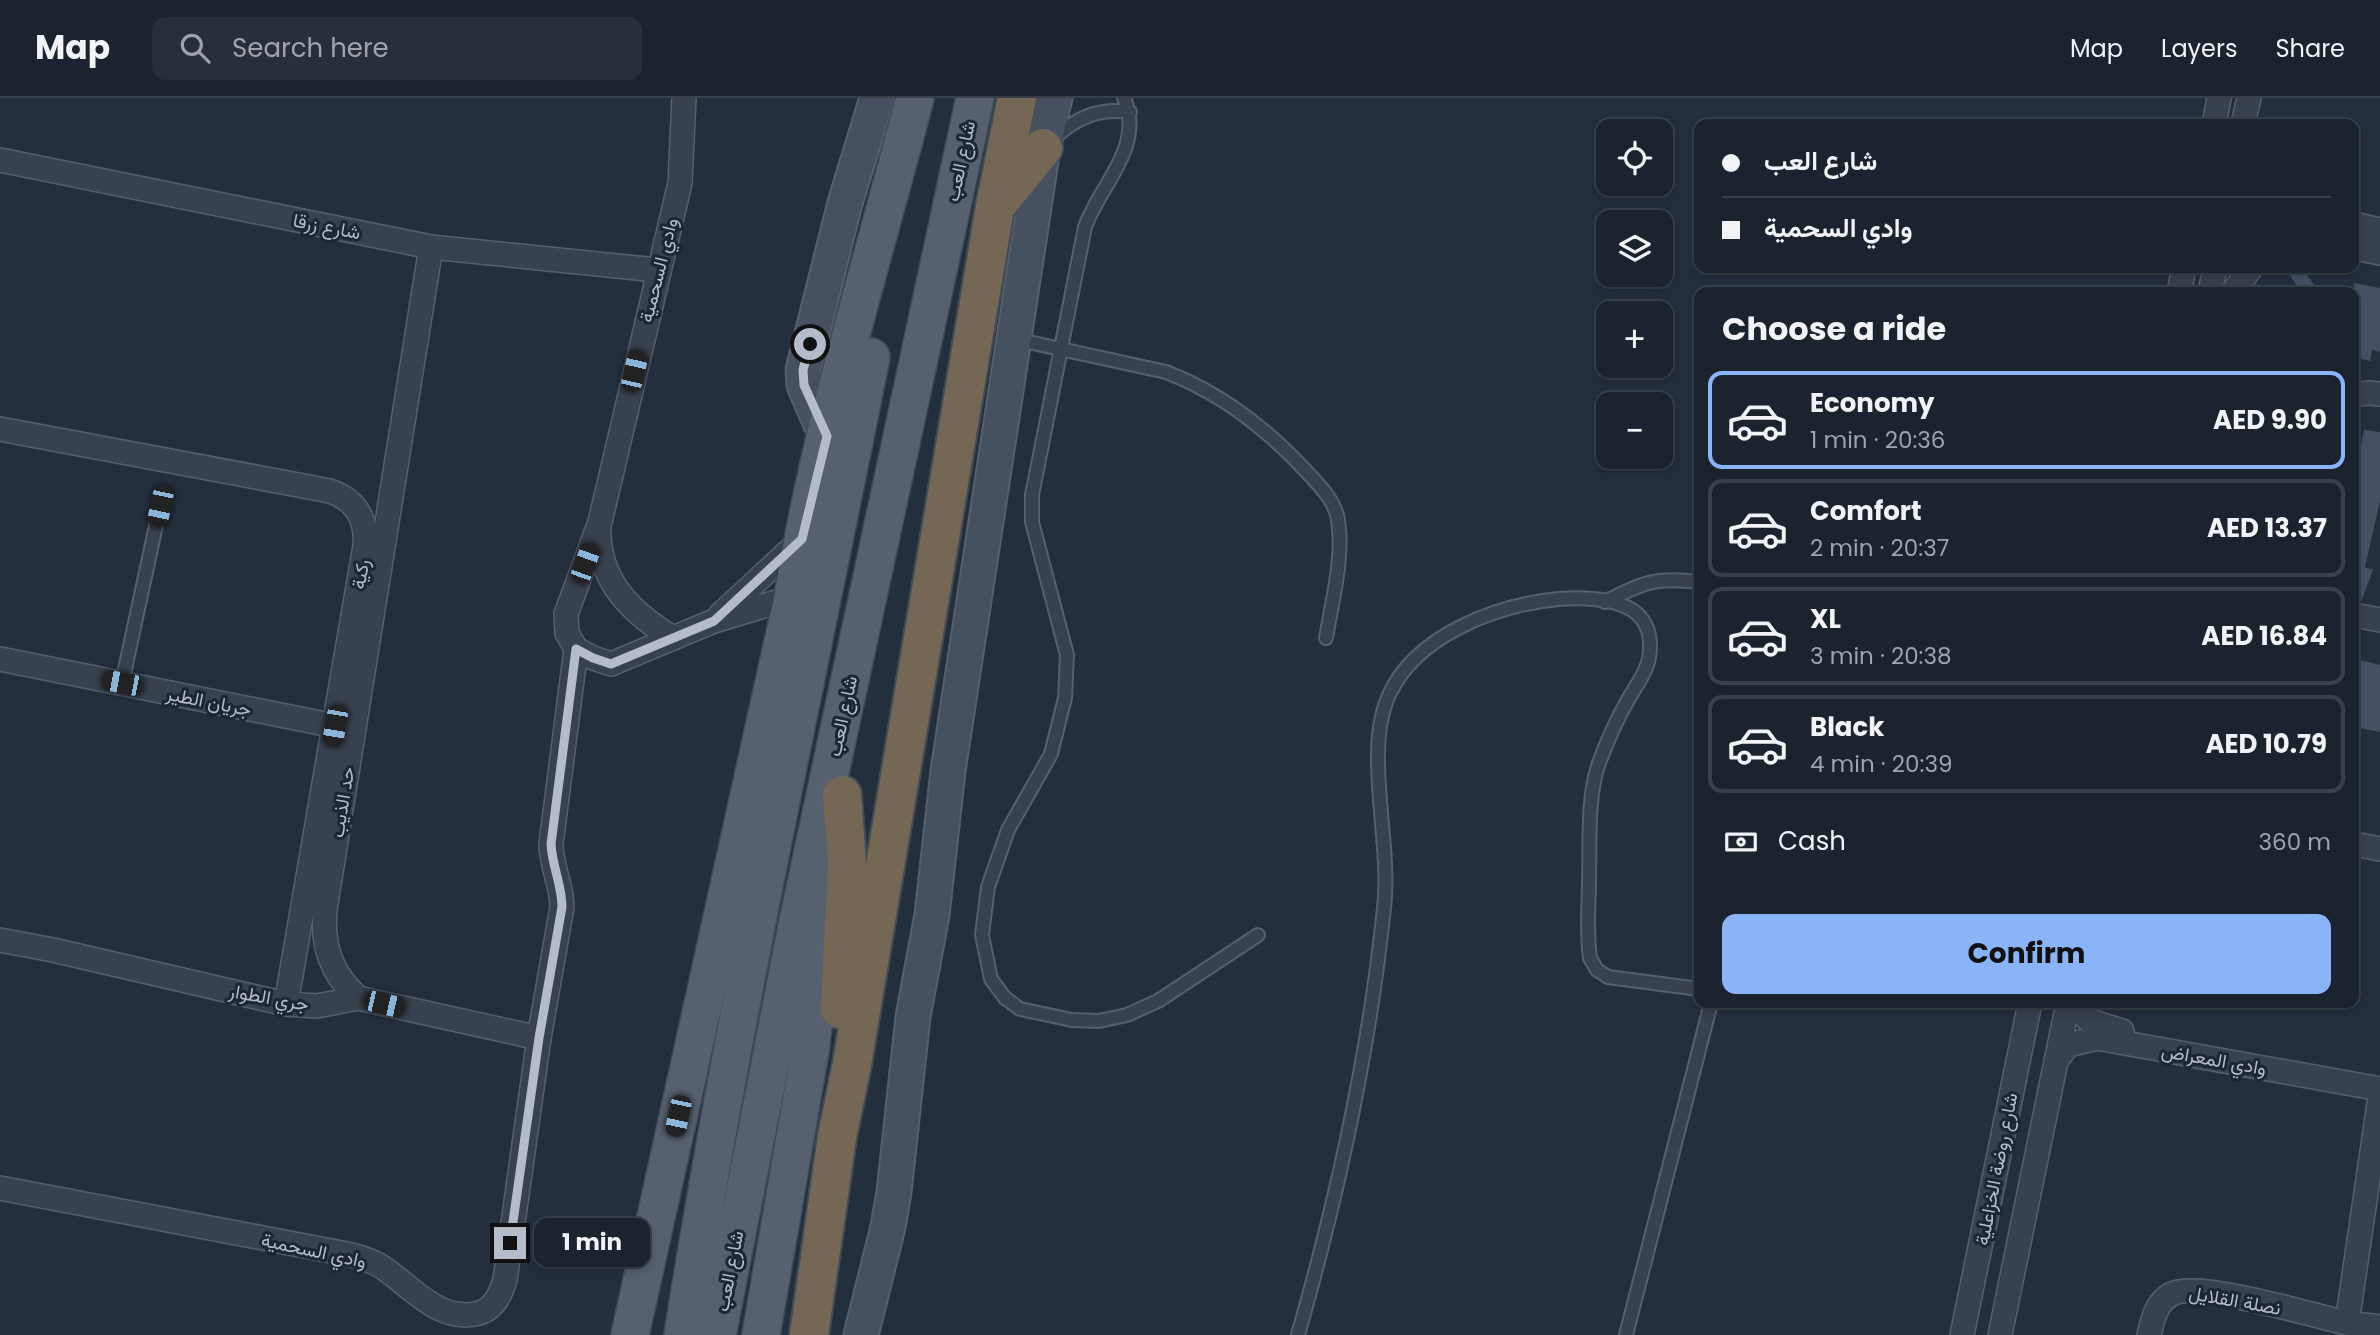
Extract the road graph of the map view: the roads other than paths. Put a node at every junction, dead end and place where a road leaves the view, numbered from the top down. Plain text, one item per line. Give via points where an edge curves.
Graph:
1 (684, 98) edge
2 (877, 98) edge
3 (915, 98) edge
4 (921, 98) edge
5 (975, 98) edge
6 (1017, 98) edge
7 (1055, 98) edge
8 (1124, 98) edge
9 (2219, 98) edge
10 (2249, 98) edge
11 (1130, 112) junction
12 (2215, 119) edge
13 (2245, 119) edge
14 (2251, 119) edge
15 (1044, 148) junction
16 (0, 160) edge
17 (995, 206) junction
18 (2359, 225) edge
19 (2380, 230) edge
20 (430, 247) junction
21 (2359, 248) edge
22 (2380, 253) edge
23 (657, 270) junction
24 (2247, 273) edge
25 (2236, 287) edge
26 (1014, 339) junction
27 (1060, 349) junction
28 (2359, 394) edge
29 (2380, 394) edge
30 (0, 429) edge
31 (827, 436) junction
32 (160, 507) dead end
33 (600, 522) junction
34 (802, 539) junction
35 (1694, 581) edge
36 (366, 596) junction
37 (793, 597) junction
38 (1605, 601) junction
39 (2359, 616) edge
40 (714, 621) junction
41 (2380, 621) edge
42 (673, 638) junction
43 (1326, 638) dead end
44 (576, 649) junction
45 (0, 659) edge
46 (122, 683) junction
47 (841, 723) junction
48 (335, 726) junction
49 (842, 794) junction
50 (2359, 845) edge
51 (2380, 849) edge
52 (1258, 935) dead end
53 (0, 940) edge
54 (1694, 988) edge
55 (358, 998) junction
56 (286, 1004) junction
57 (1710, 1008) edge
58 (2029, 1008) edge
59 (2068, 1008) edge
60 (2075, 1008) edge
61 (539, 1038) junction
62 (2056, 1061) junction
63 (852, 1064) junction
64 (2380, 1075) edge
65 (2380, 1089) edge
66 (2380, 1097) edge
67 (837, 1138) junction
68 (0, 1188) edge
69 (2347, 1324) junction
70 (2380, 1327) edge
71 (630, 1335) edge
72 (683, 1335) edge
73 (717, 1335) edge
74 (761, 1335) edge
75 (809, 1335) edge
76 (834, 1335) edge
77 (861, 1335) edge
78 (1298, 1335) edge
79 (1626, 1335) edge
80 (1962, 1335) edge
81 (2000, 1335) edge
82 (2149, 1335) edge

1 - 23 street, وادي السحمية via 680,183
2 - 31 main road via 845,202 803,370 804,385
3 - 31 main road
4 - 72 main road, شارع العب via 755,918
5 - 47 main road, شارع العب
6 - 17 highway
7 - 15 main road
8 - 11 lane
9 - 12 street
10 - 13 street
10 - 14 street
11 - 15 lane via 1104,111 1078,118
11 - 27 lane via 1127,146 1085,227
15 - 17 highway
15 - 26 main road
16 - 20 street, شارع زرقا
17 - 63 highway
18 - 19 street
20 - 23 street, شارع زرقا
20 - 36 street, حد الذيب
21 - 22 street
23 - 33 street, وادي السحمية
24 - 25 street
26 - 27 lane
26 - 77 main road via 948,771 932,915 913,1017 890,1215
27 - 43 lane via 1188,381 1250,419 1317,483 1338,518
27 - 52 lane via 1031,513 1067,654 1065,698 1051,754 1008,830 988,887 982,935 991,979 1004,998 1020,1009 1098,1021 1158,1001
28 - 29 street
30 - 36 street, ركية via 341,495 359,511 366,534
31 - 34 main road
32 - 46 lane
33 - 42 street, وادي السحمية via 602,560 624,600 643,620
33 - 44 street, وادي السحمية via 566,614 566,632
34 - 37 main road
34 - 40 street
35 - 38 lane via 1643,583
36 - 48 street, ركية
36 - 55 street, حد الذيب via 324,927 329,959
37 - 40 street
37 - 71 main road
38 - 54 lane via 1633,609 1646,625 1650,646 1647,668 1598,767 1590,839 1590,958 1608,977
38 - 78 lane via 1578,597 1536,601 1461,627 1427,648 1390,692 1380,719 1377,755 1386,851 1385,903 1364,1057 1345,1158
39 - 41 street
40 - 42 street
42 - 44 street via 611,664
44 - 61 street, وادي السحمية via 551,844 562,907
45 - 46 street, جريان الطير
46 - 48 street, جريان الطير
47 - 49 main road
47 - 73 main road, شارع العب
48 - 56 street, ركية
49 - 67 highway via 847,863
49 - 74 main road via 810,1051
50 - 51 street
53 - 56 street, جري الطوار
55 - 56 street, جري الطوار via 317,1006
55 - 61 street, جري الطوار
57 - 79 lane
58 - 80 street, شارع روضة الخزاعلية
59 - 62 street, شارع روضة الخزاعلية
60 - 64 street, وادي المعراض via 2090,1021 2111,1029
61 - 68 street, وادي السحمية via 505,1280 496,1301 478,1314 446,1313 383,1267 352,1255
62 - 65 street, وادي المعراض via 2068,1045 2098,1038
62 - 81 street, شارع روضة الخزاعلية
63 - 67 highway
63 - 76 highway via 853,1134
66 - 69 street
67 - 75 highway
69 - 70 street, نصلة القلايل
69 - 82 street, نصلة القلايل via 2189,1290 2164,1299 2153,1315

